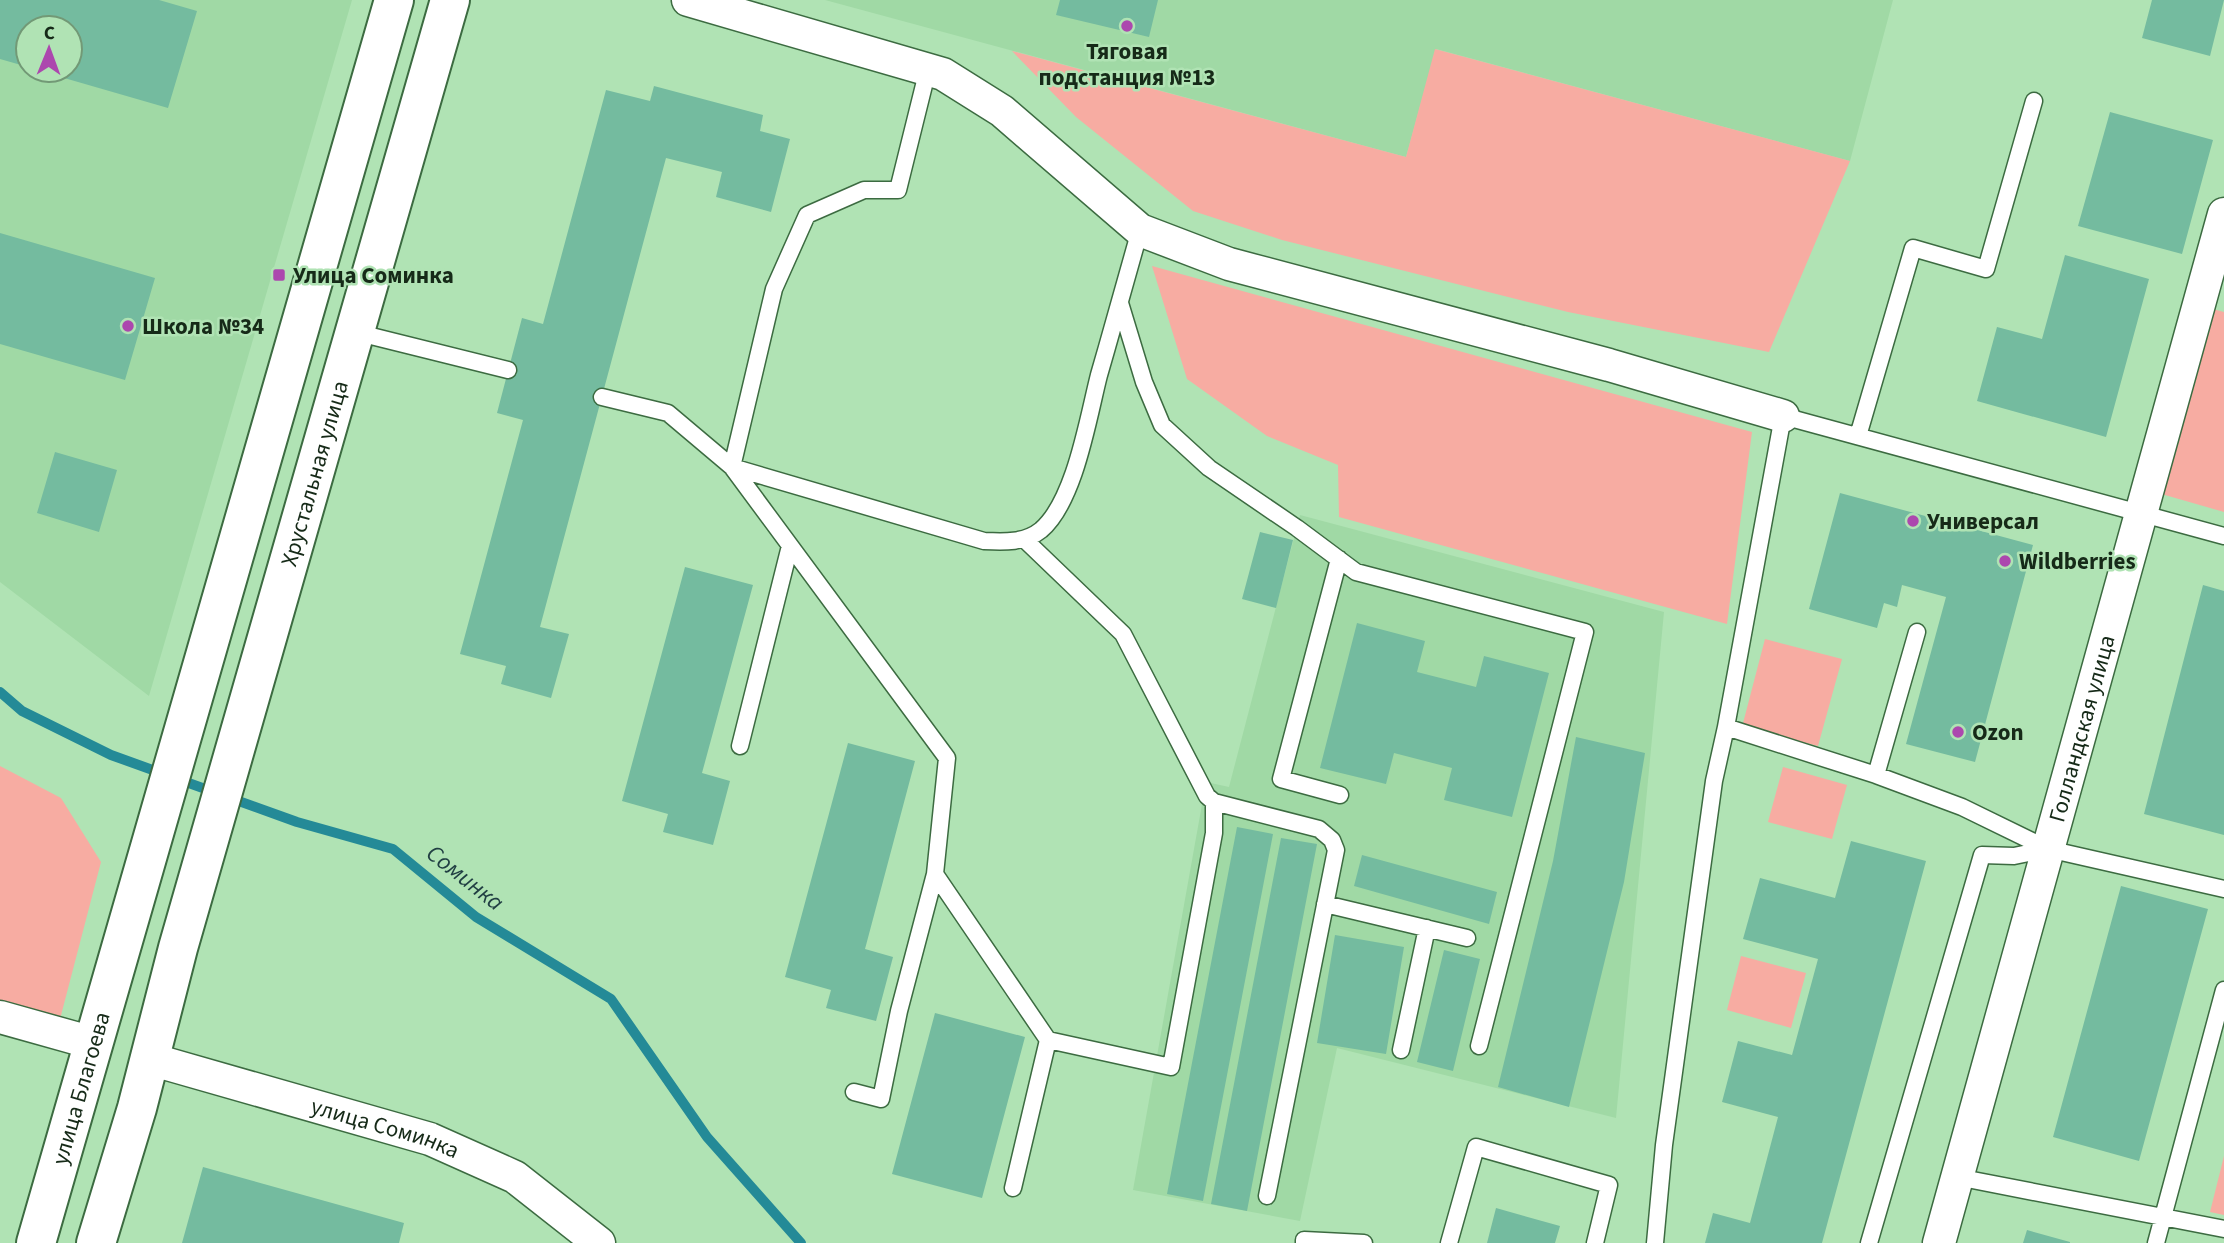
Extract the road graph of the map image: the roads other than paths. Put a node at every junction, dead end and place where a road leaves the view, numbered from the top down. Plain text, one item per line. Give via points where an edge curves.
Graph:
1 (394, 0) edge
2 (450, 0) edge
3 (688, 0) edge
4 (928, 69) junction
5 (2034, 101) dead end
6 (2224, 214) edge
7 (1140, 230) junction
8 (1120, 302) junction
9 (355, 332) junction
10 (508, 370) dead end
11 (602, 397) dead end
12 (1783, 416) junction
13 (1858, 436) junction
14 (732, 467) junction
15 (2141, 514) junction
16 (2224, 536) edge
17 (1024, 539) junction
18 (790, 546) junction
19 (1339, 559) junction
20 (1917, 632) dead end
21 (1726, 727) junction
22 (740, 746) dead end
23 (1876, 775) junction
24 (1340, 795) dead end
25 (1214, 802) junction
26 (2048, 849) junction
27 (935, 874) junction
28 (2224, 889) edge
29 (1325, 904) junction
30 (1427, 928) junction
31 (1467, 938) dead end
32 (2223, 997) edge
33 (106, 998) junction
34 (0, 1017) edge
35 (1048, 1040) junction
36 (93, 1044) junction
37 (1479, 1046) dead end
38 (1401, 1050) dead end
39 (150, 1059) junction
40 (854, 1092) dead end
41 (137, 1108) junction
42 (1957, 1177) junction
43 (1013, 1188) dead end
44 (1267, 1196) dead end
45 (2162, 1217) junction
46 (2224, 1229) edge
47 (37, 1243) edge
48 (96, 1243) edge
49 (599, 1243) edge
50 (1304, 1243) edge
51 (1364, 1243) edge
52 (1449, 1243) edge
53 (1595, 1243) edge
54 (1655, 1243) edge
55 (1869, 1243) edge
56 (1938, 1243) edge
57 (2156, 1243) edge

1 - 33 main road, улица Благоева
2 - 9 main road, Хрустальная улица
3 - 4 street
4 - 7 street via 1002,111
4 - 14 lane via 898,190 864,190 807,215 774,289
5 - 13 lane via 1986,269 1913,248
6 - 15 street, Голландская улица
7 - 8 lane
7 - 12 street via 1229,264
8 - 17 lane via 1074,473 1053,516
8 - 19 lane via 1162,425 1209,468
9 - 10 lane
9 - 39 main road, Хрустальная улица
11 - 14 lane via 668,413
12 - 13 lane
12 - 21 lane
13 - 15 lane
14 - 17 lane via 984,541
14 - 18 lane
15 - 16 lane
15 - 26 street, Голландская улица
17 - 25 lane via 1124,634
18 - 22 lane
18 - 27 lane via 947,758
19 - 24 lane via 1281,779
19 - 37 lane via 1356,572 1585,632
20 - 23 lane
21 - 23 lane
21 - 54 lane via 1714,781
23 - 26 lane via 1962,807
25 - 29 lane via 1307,824 1326,834 1336,850
25 - 35 lane via 1214,833 1171,1066
26 - 28 lane
26 - 42 street, Голландская улица
26 - 55 lane via 2014,856 1982,855
27 - 35 lane
27 - 40 lane via 881,1099
29 - 30 lane
29 - 44 lane
30 - 31 lane
30 - 38 lane
32 - 45 lane
33 - 36 main road, улица Благоева
33 - 39 main road via 121,1040
34 - 36 street
35 - 43 lane
36 - 41 main road via 125,1071
36 - 47 main road, улица Благоева
39 - 41 main road
39 - 49 street, улица Соминка via 430,1139 516,1177
41 - 48 main road
42 - 45 lane
42 - 56 street, Голландская улица
45 - 46 lane
45 - 57 lane
50 - 51 lane
52 - 53 lane via 1476,1147 1609,1185

